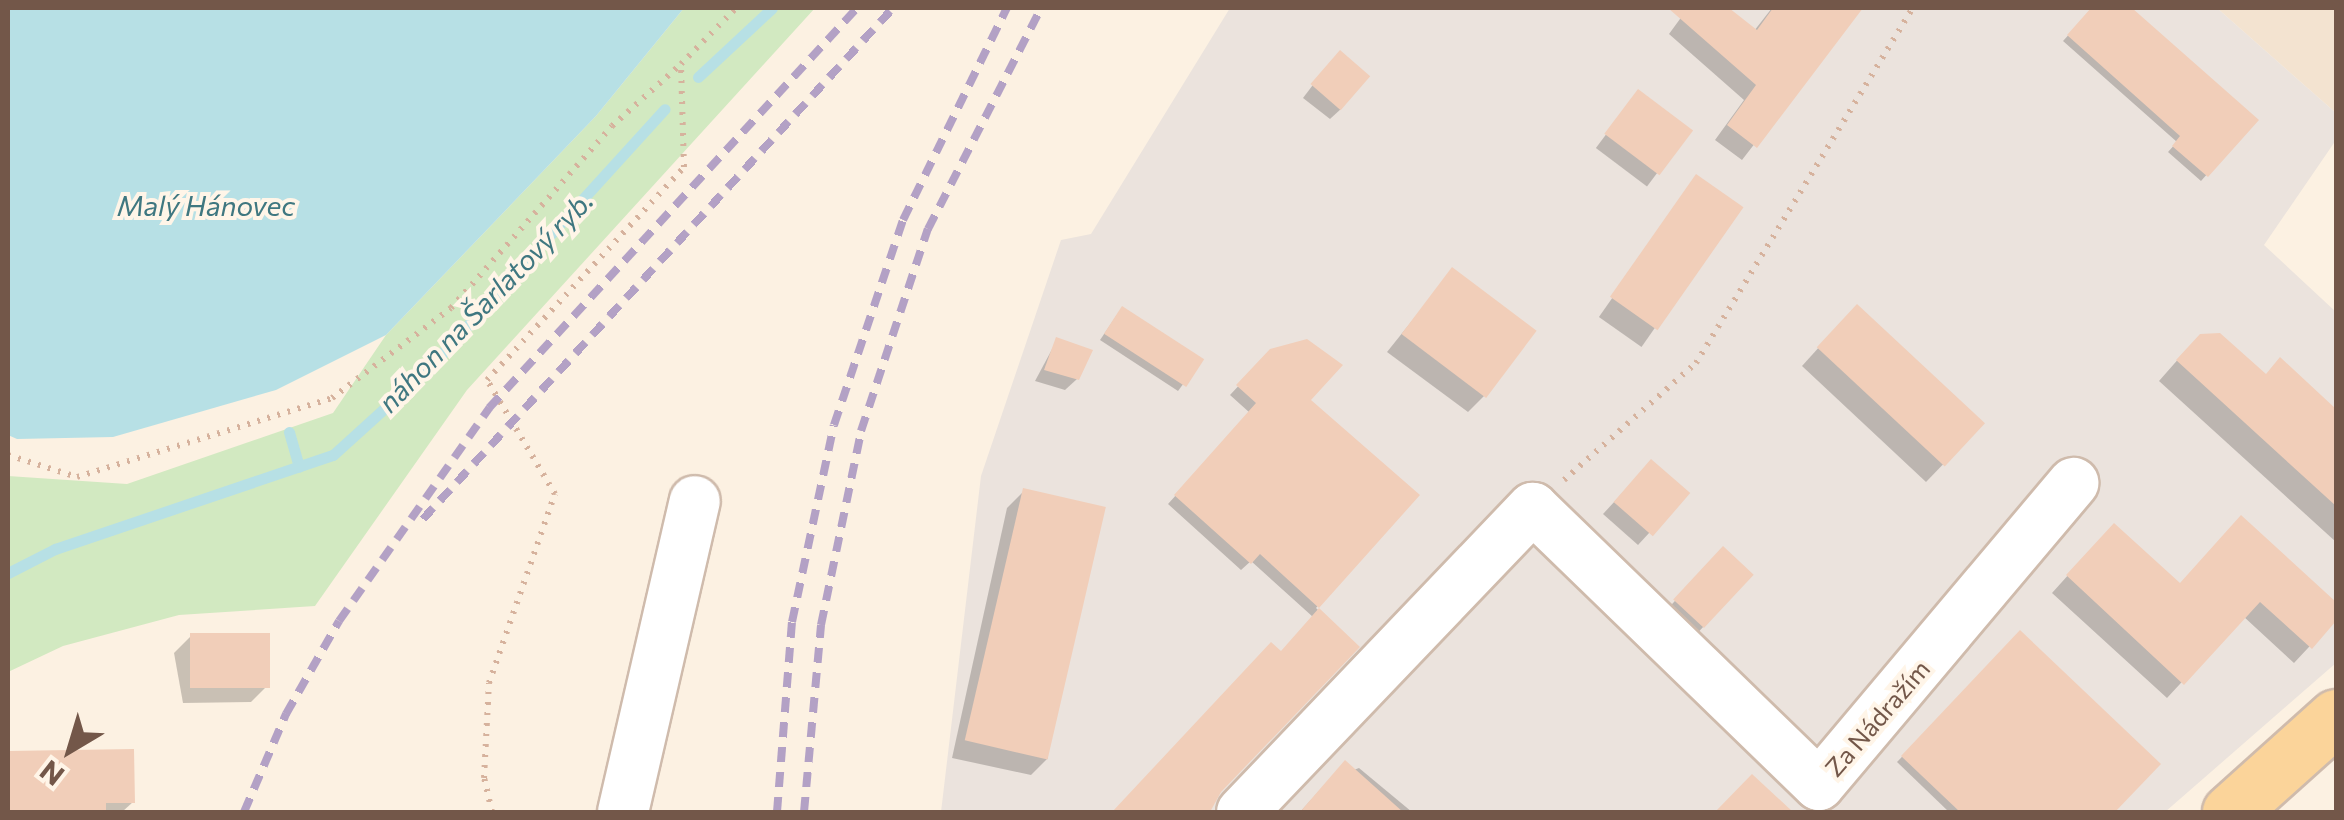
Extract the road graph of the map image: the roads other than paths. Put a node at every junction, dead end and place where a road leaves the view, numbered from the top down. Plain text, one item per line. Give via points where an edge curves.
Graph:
1 (2074, 483) dead end
2 (695, 502) dead end
3 (2336, 716) edge
4 (623, 812) edge
5 (1242, 812) edge
6 (2230, 812) edge

1 - 5 street, Za Nádražím via 1819,785 1533,508
2 - 4 street
3 - 6 main road

